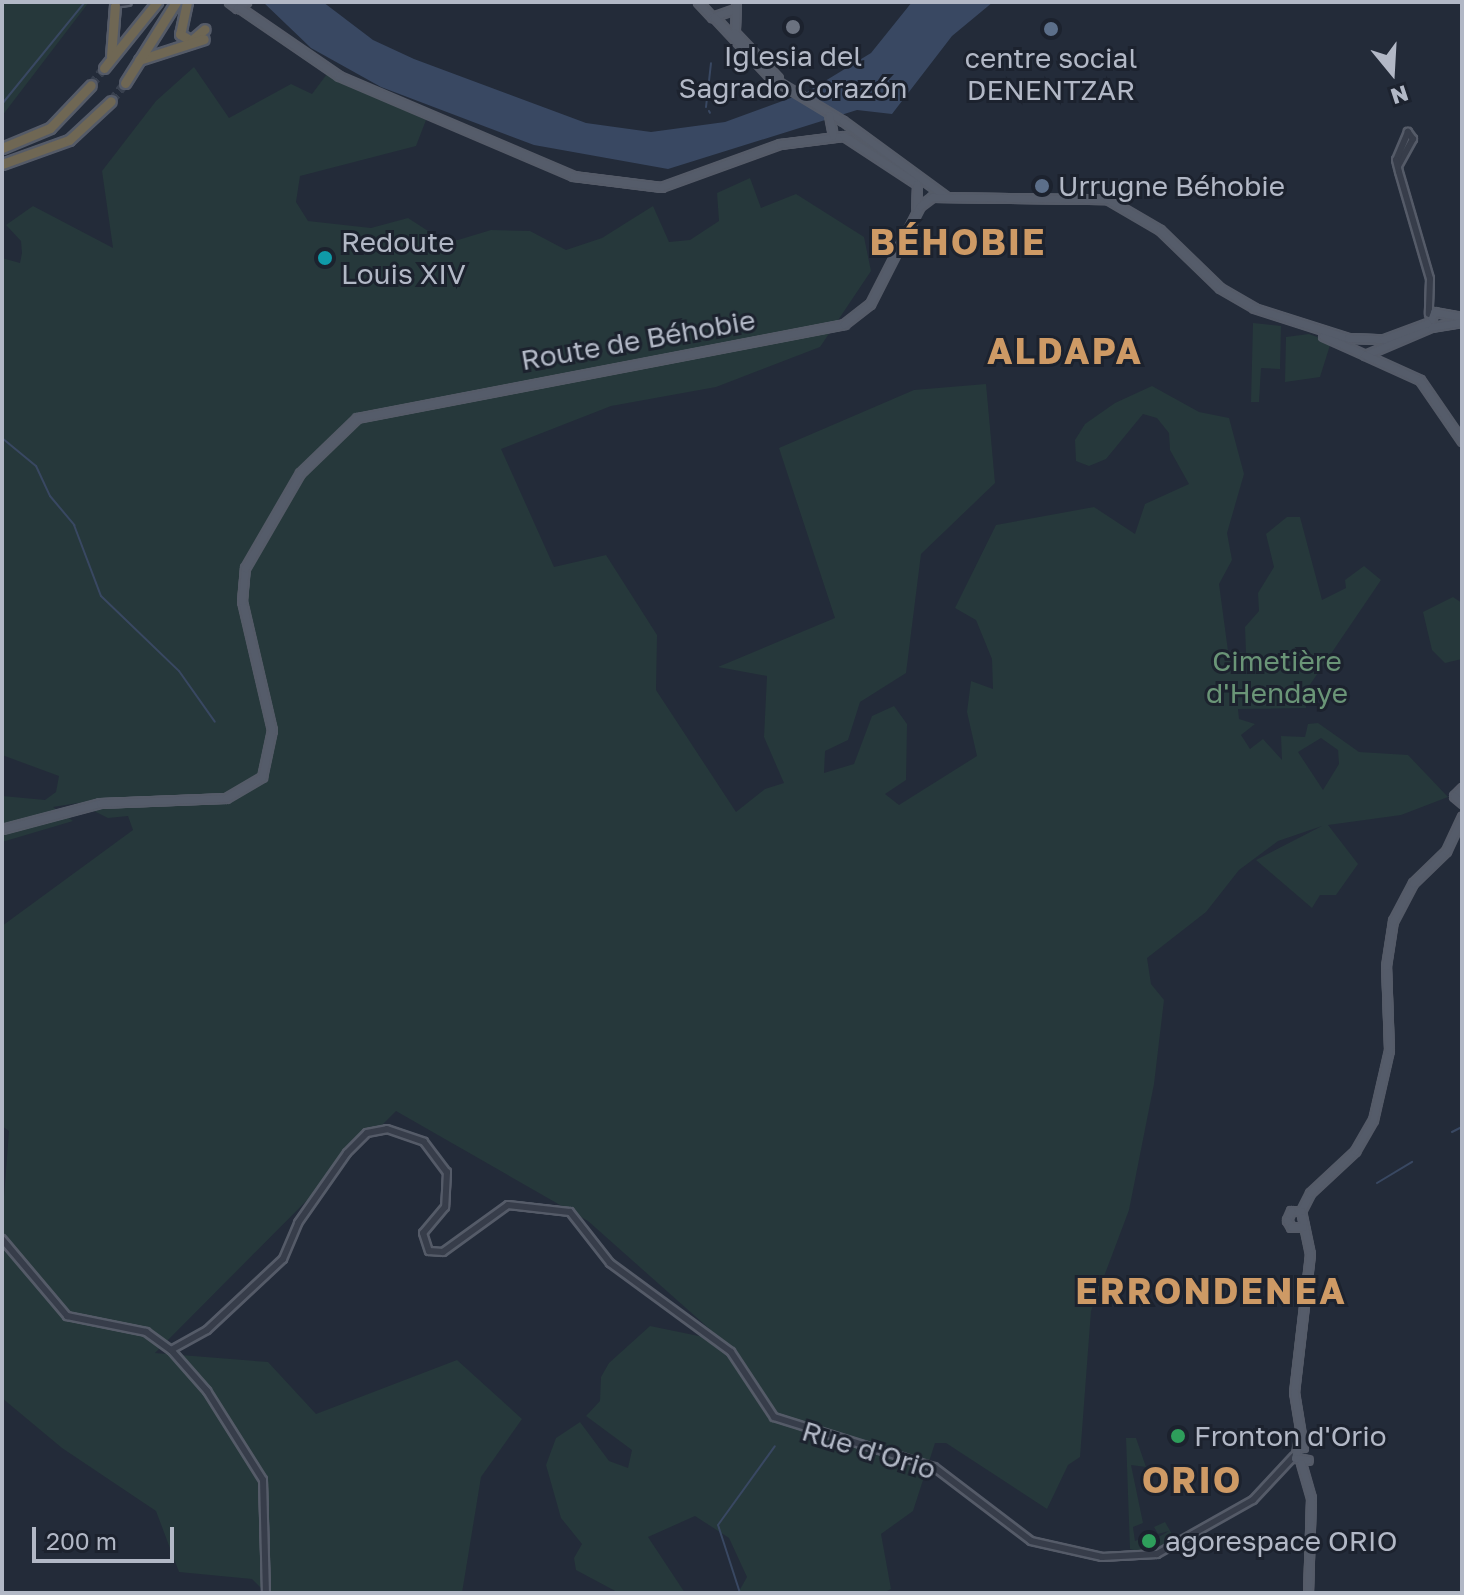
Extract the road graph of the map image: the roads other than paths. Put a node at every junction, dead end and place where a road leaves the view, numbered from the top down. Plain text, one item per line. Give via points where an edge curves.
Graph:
1 (128, 2) edge
2 (157, 2) edge
3 (176, 2) edge
4 (187, 2) edge
5 (229, 2) edge
6 (698, 2) edge
7 (114, 3) edge
8 (244, 4) edge
9 (734, 5) edge
10 (714, 17) junction
11 (139, 60) junction
12 (125, 83) tunnel mouth
13 (91, 85) tunnel mouth
14 (795, 92) junction
15 (111, 101) tunnel mouth
16 (829, 115) junction
17 (841, 120) junction
18 (831, 130) junction
19 (846, 132) junction
20 (1404, 142) dead end
21 (2, 148) edge
22 (2, 164) edge
23 (935, 187) junction
24 (921, 188) junction
25 (946, 196) junction
26 (931, 198) junction
27 (915, 215) junction
28 (1431, 297) junction
29 (1440, 313) junction
30 (1462, 320) edge
31 (1429, 321) junction
32 (1442, 325) junction
33 (1310, 328) junction
34 (1358, 338) junction
35 (1370, 339) junction
36 (1354, 347) junction
37 (1370, 352) junction
38 (1462, 441) edge
39 (1462, 788) edge
40 (1462, 803) edge
41 (1462, 816) edge
42 (2, 829) edge
43 (1301, 1211) junction
44 (1303, 1227) junction
45 (2, 1239) edge
46 (171, 1350) junction
47 (1300, 1456) junction
48 (266, 1593) edge
49 (1308, 1593) edge

1 - 7 street
2 - 7 highway via 107,64 119,17
3 - 11 highway
4 - 11 highway via 180,34 191,41 204,34
5 - 8 main road
6 - 10 main road
8 - 18 main road via 339,76 588,179 671,186 766,148
9 - 10 main road
9 - 14 main road via 735,33
10 - 14 main road via 750,60
11 - 12 highway
13 - 21 highway via 50,128
14 - 16 main road
15 - 22 highway via 69,140
16 - 17 main road
16 - 18 main road
17 - 18 main road
17 - 19 main road
18 - 19 main road
19 - 24 main road
20 - 28 street via 1398,166
23 - 24 main road
23 - 25 main road
23 - 26 main road
24 - 26 main road
24 - 27 main road, Route de Béhobie
25 - 26 main road
25 - 33 main road via 1118,202 1178,244 1234,299
26 - 27 main road, Route de Béhobie
27 - 42 main road, Route de Béhobie via 875,296 844,324 371,412 321,450 281,506 243,580 242,601 272,730 262,777 226,798 100,803
28 - 29 street
28 - 31 street
29 - 30 main road
29 - 31 main road
29 - 32 main road
30 - 32 main road
31 - 32 main road
31 - 35 main road via 1410,333
31 - 37 main road
33 - 34 main road
33 - 36 main road
34 - 35 main road
34 - 36 main road
35 - 37 main road
36 - 37 main road
37 - 38 main road via 1430,390
39 - 40 main road via 1454,796
41 - 43 main road via 1446,851 1413,883 1393,921 1386,966 1389,1050 1373,1120 1355,1151 1310,1193
43 - 44 main road
43 - 44 main road via 1291,1211 1287,1220 1291,1227
44 - 47 main road via 1310,1269 1295,1363
45 - 46 street via 67,1316 131,1327
46 - 47 street, Rue d'Orio via 207,1330 283,1259 298,1223 347,1153 367,1133 387,1129 424,1142 447,1172 445,1207 423,1233 429,1251 443,1252 508,1205 570,1212 610,1263 731,1352 755,1395 782,1422 934,1467 1031,1541 1102,1557 1157,1554 1253,1500
46 - 48 street via 207,1391 263,1480
47 - 49 main road via 1312,1510

